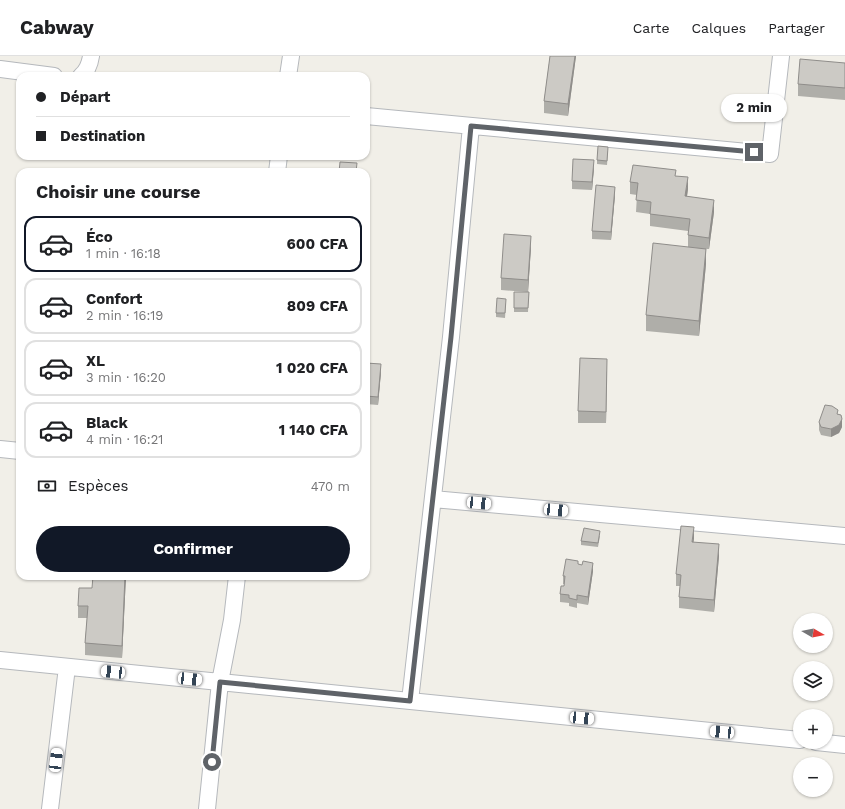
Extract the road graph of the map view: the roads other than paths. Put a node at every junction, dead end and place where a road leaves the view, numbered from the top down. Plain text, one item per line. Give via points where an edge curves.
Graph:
1 (91, 56) edge
2 (291, 56) edge
3 (781, 56) edge
4 (0, 69) edge
5 (23, 72) edge
6 (85, 72) edge
7 (289, 72) edge
8 (370, 116) edge
9 (471, 126) junction
10 (0, 448) edge
11 (16, 450) edge
12 (432, 499) junction
13 (845, 536) edge
14 (237, 580) edge
15 (0, 660) edge
16 (67, 667) junction
17 (220, 682) junction
18 (410, 701) junction
19 (793, 739) edge
20 (833, 744) edge
21 (845, 745) edge
22 (50, 809) edge
23 (207, 809) edge

1 - 6 street
2 - 7 street
3 - 9 street via 770,154
4 - 5 street
8 - 9 street
9 - 12 street via 451,337
10 - 11 street
12 - 13 street
12 - 18 street
14 - 17 street
15 - 16 street
16 - 17 street
16 - 22 street
17 - 18 street
17 - 23 street
18 - 19 street
20 - 21 street

